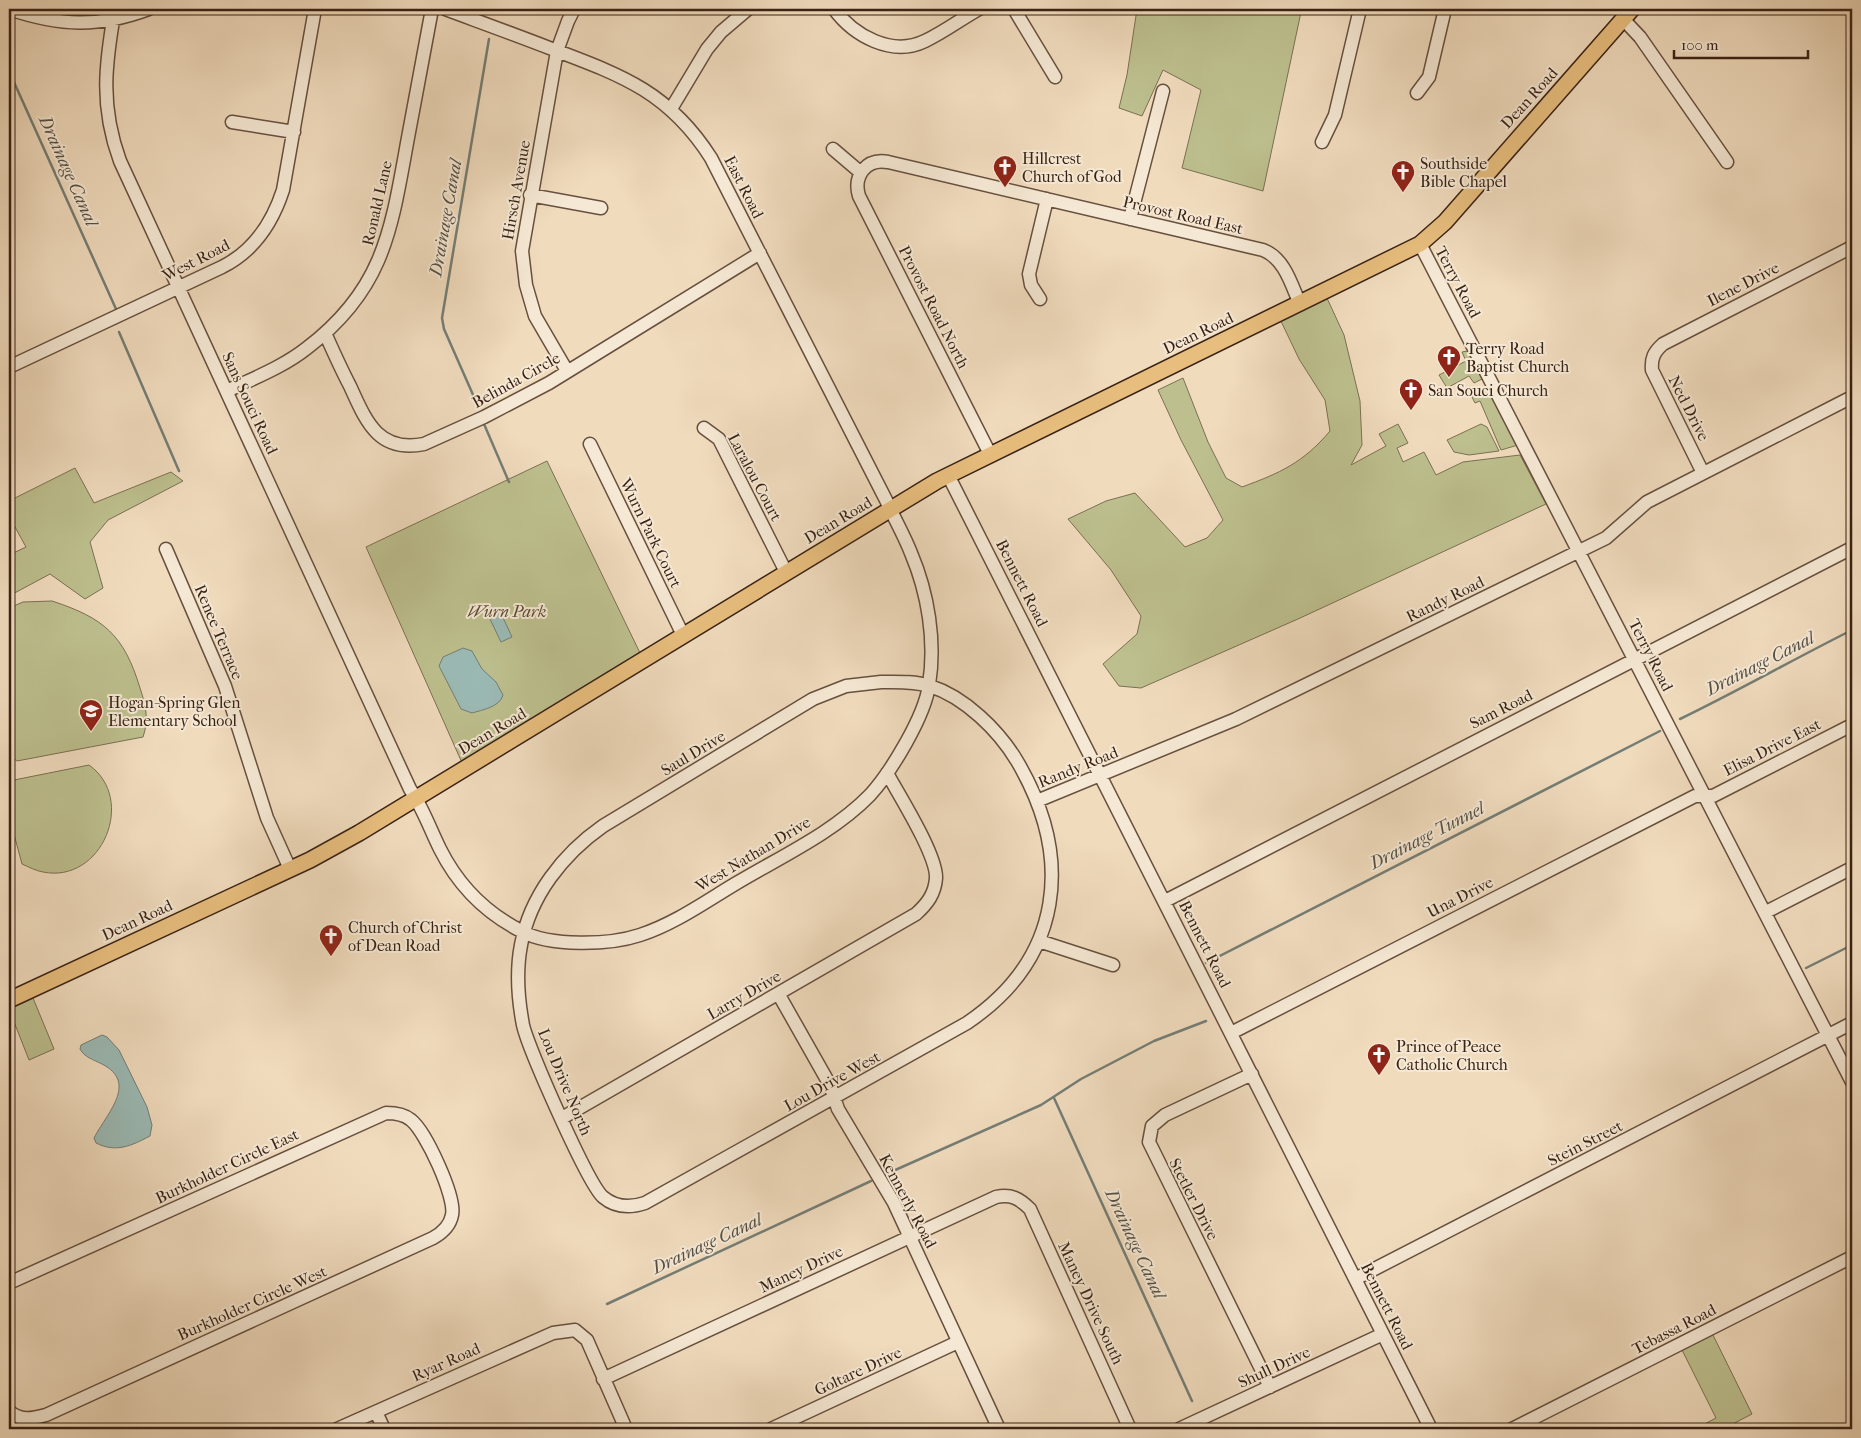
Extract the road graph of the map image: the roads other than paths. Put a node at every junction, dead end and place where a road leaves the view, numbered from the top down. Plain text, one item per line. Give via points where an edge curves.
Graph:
1 (9, 9) edge
2 (149, 9) edge
3 (316, 9) edge
4 (432, 9) edge
5 (445, 9) edge
6 (574, 9) edge
7 (748, 9) edge
8 (834, 9) edge
9 (979, 9) edge
10 (1014, 9) edge
11 (1360, 9) edge
12 (1445, 9) edge
13 (115, 14) edge
14 (1628, 14) edge
15 (557, 51) junction
16 (1056, 77) dead end
17 (1163, 91) dead end
18 (1417, 93) dead end
19 (671, 109) junction
20 (232, 122) dead end
21 (294, 132) junction
22 (1322, 142) dead end
23 (833, 150) dead end
24 (1726, 162) dead end
25 (860, 172) junction
26 (530, 195) junction
27 (1048, 199) junction
28 (601, 208) dead end
29 (1130, 219) junction
30 (1420, 244) junction
31 (1852, 247) edge
32 (760, 253) junction
33 (179, 287) junction
34 (1040, 299) dead end
35 (1299, 302) junction
36 (325, 333) junction
37 (1646, 355) joint
38 (9, 367) edge
39 (568, 371) junction
40 (227, 391) junction
41 (1852, 397) edge
42 (704, 428) dead end
43 (590, 444) dead end
44 (990, 454) junction
45 (1704, 473) junction
46 (948, 475) junction
47 (890, 509) junction
48 (1852, 548) edge
49 (166, 549) dead end
50 (1579, 551) junction
51 (786, 572) junction
52 (683, 635) junction
53 (1634, 659) junction
54 (929, 686) junction
55 (1852, 725) edge
56 (887, 773) junction
57 (1101, 775) junction
58 (1705, 796) junction
59 (416, 798) junction
60 (1037, 802) junction
61 (1852, 868) edge
62 (290, 869) junction
63 (1165, 901) junction
64 (1766, 912) junction
65 (524, 933) junction
66 (1039, 941) junction
67 (1112, 966) dead end
68 (779, 994) junction
69 (9, 1000) edge
70 (1852, 1022) edge
71 (1232, 1033) junction
72 (1828, 1035) junction
73 (1252, 1074) junction
74 (1852, 1082) edge
75 (834, 1098) junction
76 (562, 1118) junction
77 (438, 1166) joint
78 (1014, 1197) joint
79 (612, 1203) joint
80 (910, 1236) junction
81 (1852, 1257) edge
82 (1355, 1279) junction
83 (9, 1283) edge
84 (1383, 1334) junction
85 (958, 1342) junction
86 (603, 1379) junction
87 (1270, 1387) junction
88 (9, 1410) edge
89 (376, 1412) junction
90 (337, 1429) edge
91 (384, 1429) edge
92 (626, 1429) edge
93 (771, 1429) edge
94 (999, 1429) edge
95 (1130, 1429) edge
96 (1179, 1429) edge
97 (1431, 1429) edge
98 (1512, 1429) edge

1 - 13 street via 63,23 96,23
2 - 13 street
3 - 21 street, West Road
4 - 36 street, Ronald Lane via 395,212 384,249 359,294
5 - 15 street, East Road
6 - 15 street, Hirsch Avenue
7 - 19 street via 707,49
8 - 9 street via 865,37 882,44 900,46 925,41
10 - 16 street
11 - 22 street via 1335,115
12 - 18 street via 1429,77
13 - 33 street, Sans Souci Road via 105,84 108,123 120,161
14 - 24 street via 1640,37
14 - 30 main road, Dean Road via 1445,222
15 - 19 street, East Road via 624,77
15 - 26 street, Hirsch Avenue
17 - 29 street
19 - 32 street, East Road via 706,150
20 - 21 street
21 - 33 street, West Road via 283,190 265,229 233,262
23 - 25 street
25 - 27 street, Provost Road East via 873,162 888,162
25 - 44 street, Provost Road North via 857,180 859,196
26 - 28 street
26 - 39 street, Hirsch Avenue via 522,244 526,285 539,323
27 - 29 street, Provost Road East
27 - 34 street via 1029,274 1031,285
29 - 35 street, Provost Road East via 1269,253 1280,263
30 - 35 main road, Dean Road
30 - 50 street, Terry Road
31 - 37 street, Ilene Drive
32 - 39 street, Belinda Circle
32 - 47 street, East Road
33 - 38 street, West Road
33 - 40 street, Sans Souci Road
35 - 44 main road, Dean Road
36 - 39 street, Belinda Circle via 369,426 384,438 403,445 424,444 484,417
36 - 40 street, Ronald Lane via 288,361
37 - 45 street, Ned Drive
40 - 59 street, Sans Souci Road
41 - 45 street, Randy Road
42 - 51 street, Laralou Court via 719,439
43 - 52 street, Wurn Park Court
44 - 46 main road, Dean Road
45 - 50 street, Randy Road via 1647,502 1614,533
46 - 47 main road, Dean Road
46 - 57 street, Bennett Road
47 - 51 main road, Dean Road
47 - 54 street, East Road via 911,552 925,593 930,641
48 - 53 street, Sam Road
49 - 62 street, Renee Terrace via 228,695 264,809
50 - 53 street, Terry Road
50 - 57 street, Randy Road via 1236,719
51 - 52 main road, Dean Road
52 - 59 main road, Dean Road
53 - 58 street, Terry Road
53 - 63 street, Sam Road
54 - 56 street, West Nathan Drive via 919,715
54 - 60 street, Lou Drive West via 973,711 1002,738
54 - 65 street, Saul Drive via 912,682 863,682 827,692 603,826 572,851 547,882
55 - 58 street, Elisa Drive East via 1713,796
56 - 65 street, West Nathan Drive via 864,800 832,826 654,930 627,939 589,943
56 - 68 street, Larry Drive via 932,858 934,891 916,914
57 - 60 street, Randy Road
57 - 63 street, Bennett Road
58 - 64 street, Terry Road
58 - 71 street, Una Drive via 1686,800
59 - 62 main road, Dean Road via 359,833
59 - 65 street, Sans Souci Road via 440,850 457,877 483,905
60 - 66 street, Lou Drive West via 1048,832 1053,878
61 - 64 street
62 - 69 main road, Dean Road
63 - 71 street, Bennett Road
64 - 72 street, Terry Road
65 - 76 street, Lou Drive North via 518,982 524,1026
66 - 67 street
66 - 75 street, Lou Drive West via 1011,986 987,1010
68 - 75 street, Kennerly Road via 830,1085
68 - 76 street, Larry Drive
70 - 72 street, Stein Street
71 - 73 street, Bennett Road
72 - 74 street, Terry Road
72 - 82 street, Stein Street
73 - 82 street, Bennett Road
73 - 87 street, Stetler Drive via 1165,1115 1152,1126 1149,1142
75 - 79 street, Lou Drive West via 645,1203 634,1206
75 - 80 street, Kennerly Road
76 - 79 street, Lou Drive North via 593,1186
77 - 83 street, Burkholder Circle East via 424,1136 411,1120 396,1113 378,1115
77 - 88 street, Burkholder Circle West via 451,1199 452,1215 445,1229 433,1238 46,1415 24,1419
78 - 80 street, Maney Drive via 996,1197
78 - 95 street, Maney Drive South via 1030,1209
80 - 85 street, Kennerly Road
80 - 86 street, Maney Drive
81 - 98 street, Tebassa Road
82 - 84 street, Bennett Road
84 - 87 street, Shull Drive
84 - 97 street, Bennett Road
85 - 93 street, Goltare Drive
85 - 94 street, Kennerly Road
86 - 89 street, Ryar Road via 587,1340 580,1332 570,1330 552,1333
86 - 92 street
87 - 96 street, Shull Drive
89 - 90 street, Ryar Road
89 - 91 street

